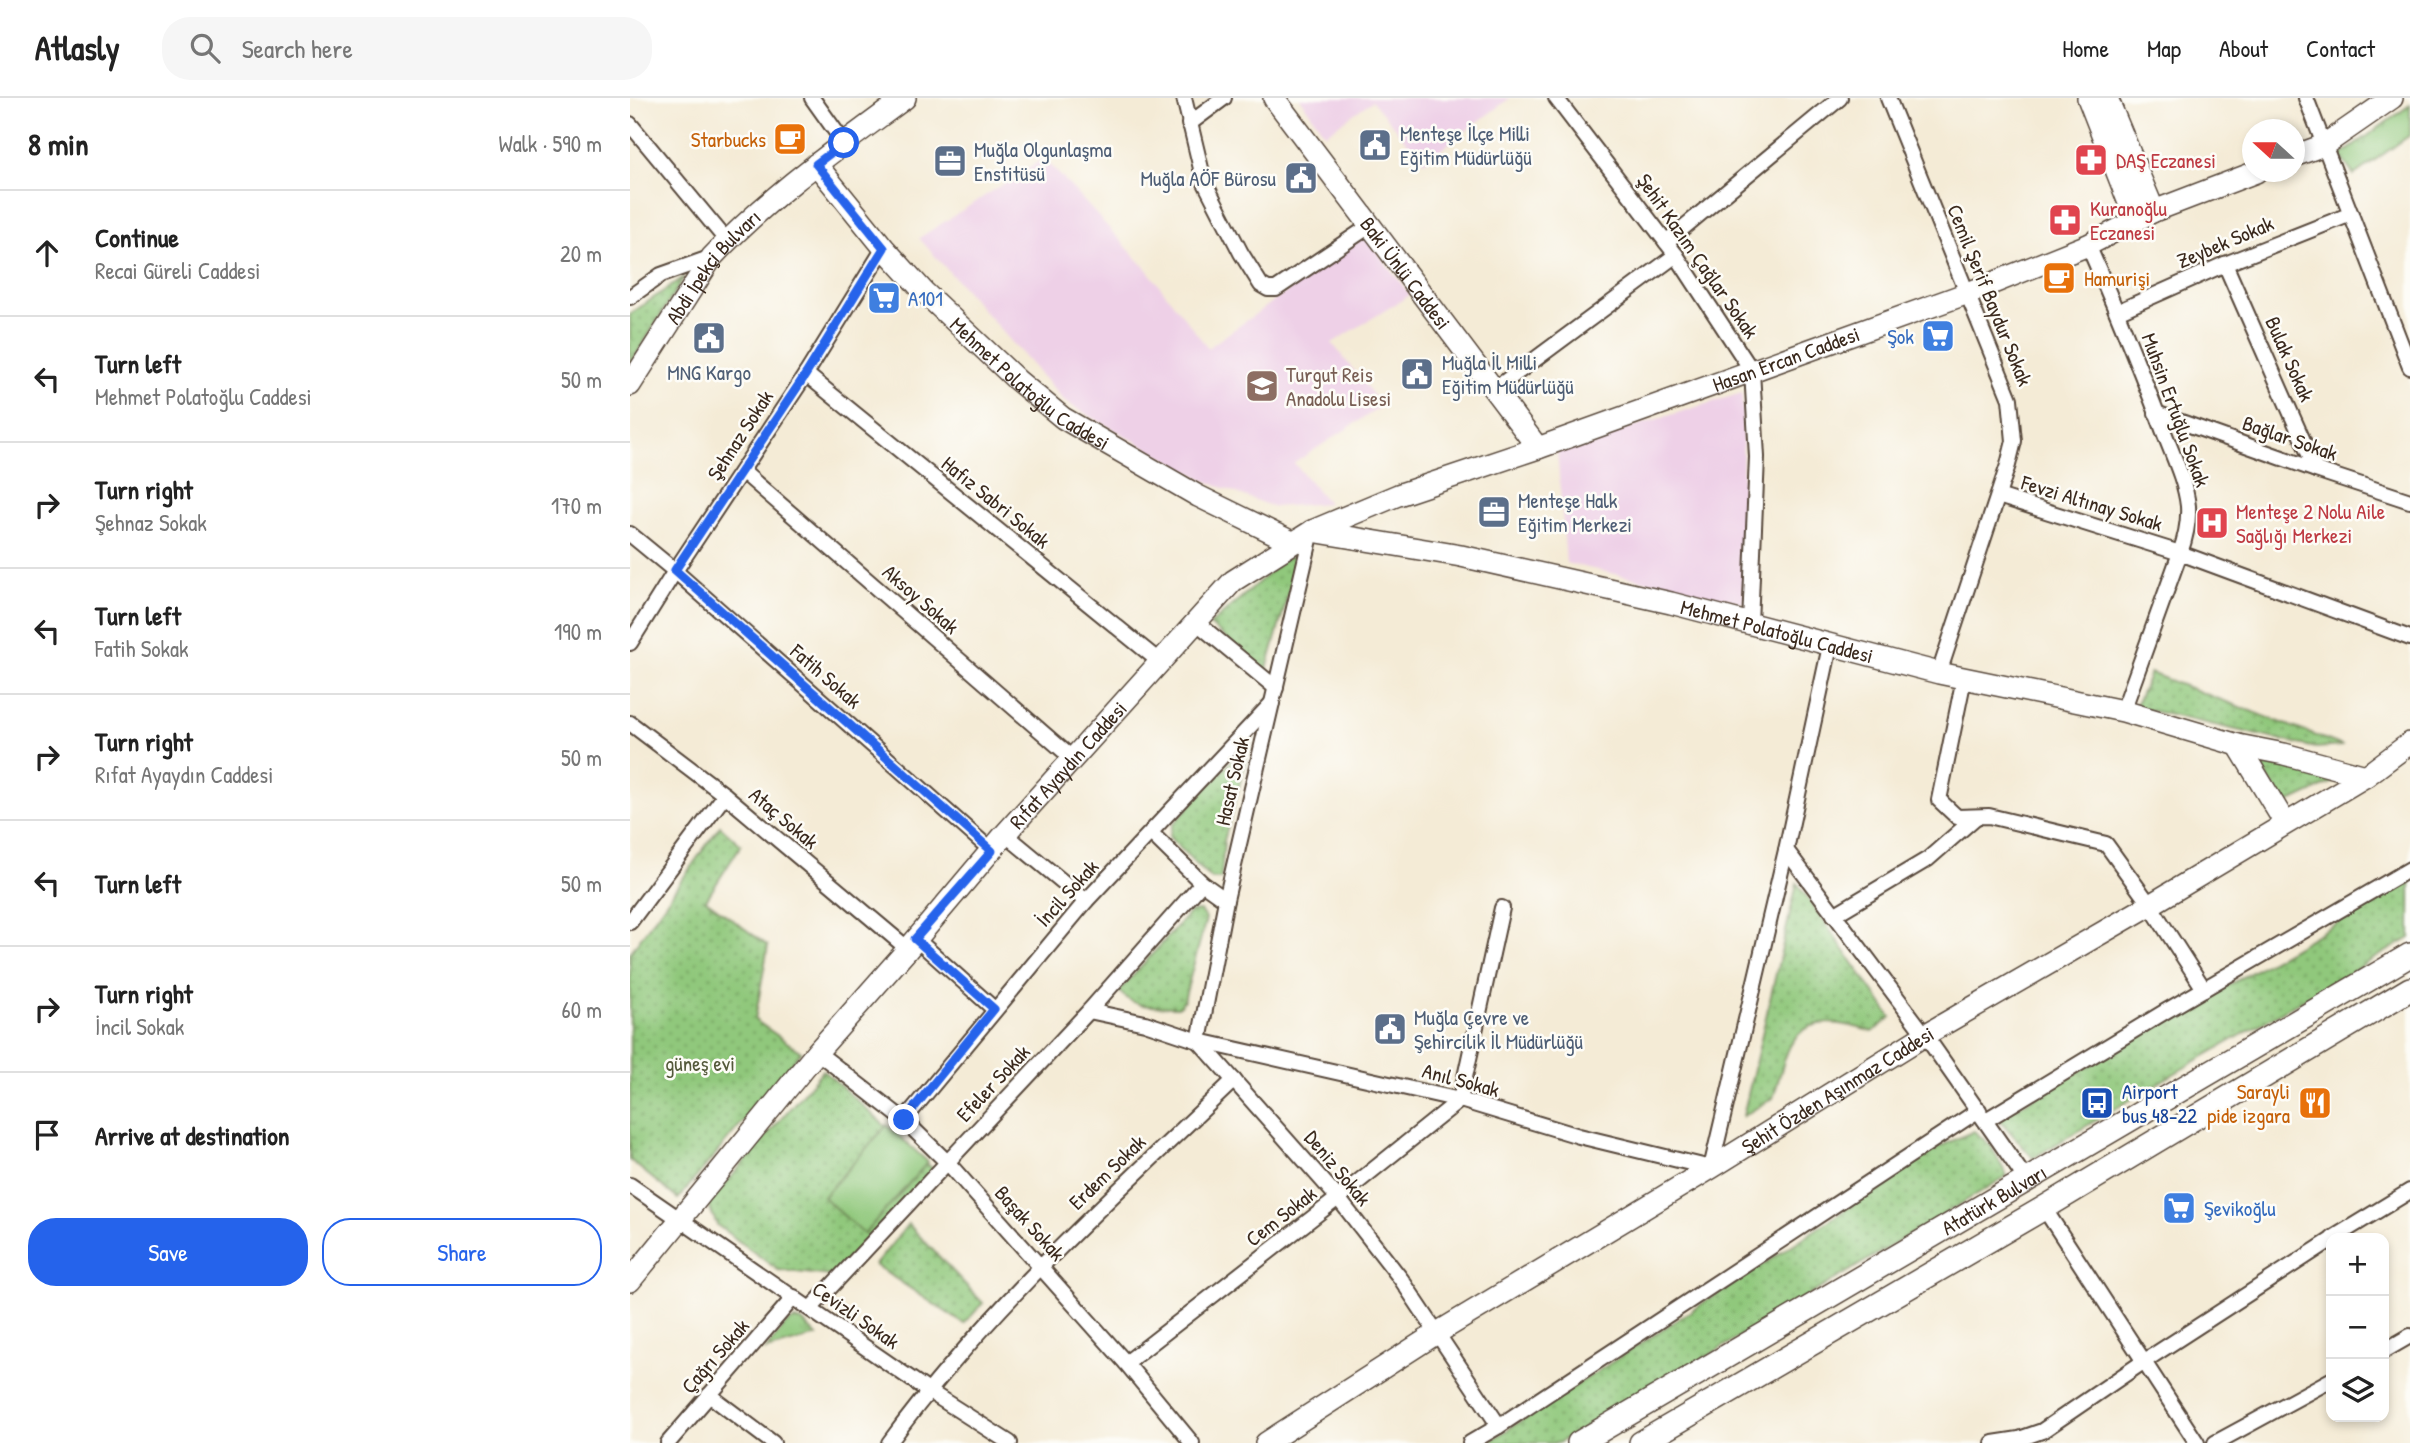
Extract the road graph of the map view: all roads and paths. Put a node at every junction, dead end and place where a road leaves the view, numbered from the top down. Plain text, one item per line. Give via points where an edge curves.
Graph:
1 (812, 98) edge
2 (905, 98) edge
3 (1184, 98) edge
4 (1224, 98) edge
5 (1274, 98) edge
6 (1556, 98) edge
7 (1840, 98) edge
8 (1888, 98) edge
9 (2088, 98) edge
10 (2107, 98) edge
11 (2306, 98) edge
12 (2392, 98) edge
13 (630, 124) edge
14 (1189, 124) junction
15 (844, 143) junction
16 (2324, 145) junction
17 (2305, 152) edge
18 (816, 164) junction
19 (2242, 178) edge
20 (2351, 214) junction
21 (2145, 216) junction
22 (1370, 225) junction
23 (727, 241) junction
24 (1666, 242) junction
25 (2088, 245) junction
26 (884, 248) junction
27 (1676, 255) junction
28 (712, 257) junction
29 (2225, 264) junction
30 (1968, 293) junction
31 (630, 297) edge
32 (2118, 312) junction
33 (2410, 366) edge
34 (1752, 371) junction
35 (806, 374) junction
36 (630, 384) edge
37 (1495, 389) junction
38 (2157, 413) junction
39 (1538, 448) junction
40 (2316, 470) junction
41 (742, 471) junction
42 (1998, 496) junction
43 (2410, 501) edge
44 (1312, 531) junction
45 (630, 534) edge
46 (1292, 542) junction
47 (2180, 553) junction
48 (675, 570) junction
49 (1196, 622) junction
50 (1750, 624) junction
51 (2410, 638) edge
52 (630, 643) edge
53 (1830, 646) junction
54 (1160, 662) junction
55 (1939, 673) junction
56 (1964, 678) junction
57 (1274, 695) junction
58 (2123, 711) junction
59 (630, 723) edge
60 (2410, 743) edge
61 (2238, 745) junction
62 (1073, 759) junction
63 (2366, 776) junction
64 (724, 795) junction
65 (1976, 817) junction
66 (2285, 823) junction
67 (1151, 833) junction
68 (998, 843) junction
69 (1786, 850) junction
70 (2410, 869) edge
71 (1202, 883) junction
72 (1226, 900) junction
73 (1086, 901) junction
74 (2150, 905) junction
75 (1502, 908) dead end
76 (1834, 915) junction
77 (630, 922) edge
78 (912, 944) junction
79 (2410, 955) edge
80 (2204, 989) junction
81 (2410, 989) edge
82 (994, 1009) junction
83 (1089, 1011) junction
84 (1924, 1035) junction
85 (1199, 1041) junction
86 (817, 1052) junction
87 (1234, 1080) junction
88 (1460, 1100) junction
89 (1982, 1115) junction
90 (904, 1120) junction
91 (948, 1163) junction
92 (1711, 1168) junction
93 (2027, 1181) junction
94 (630, 1185) edge
95 (2410, 1191) edge
96 (1338, 1198) junction
97 (2044, 1208) junction
98 (680, 1220) junction
99 (2342, 1233) edge
100 (2326, 1243) edge
101 (1040, 1266) junction
102 (630, 1281) edge
103 (794, 1297) junction
104 (811, 1308) junction
105 (1437, 1333) junction
106 (2410, 1336) edge
107 (2389, 1348) edge
108 (2143, 1362) junction
109 (1126, 1363) junction
110 (2326, 1383) edge
111 (928, 1390) junction
112 (709, 1395) junction
113 (1499, 1426) junction
114 (668, 1443) edge
115 (773, 1443) edge
116 (889, 1443) edge
117 (1010, 1443) edge
118 (1192, 1443) edge
119 (1266, 1443) edge
120 (1470, 1443) edge
121 (1580, 1443) edge
122 (1641, 1443) edge
123 (1993, 1443) edge
124 (2197, 1443) edge
125 (2215, 1443) edge

1 - 15 street
2 - 15 street, Abdi İpekçi Bulvarı
3 - 14 street
4 - 14 street
5 - 22 street, Baki Ünlü Caddesi
6 - 24 street, Şehit Kazım Çağlar Sokak
7 - 24 street
8 - 30 street, Cemil Şerif Baydur Sokak
9 - 21 street
10 - 21 street
11 - 16 street
12 - 16 street
13 - 23 street
14 - 22 street via 1204,180 1241,253 1268,289 1276,289
15 - 18 street, Abdi İpekçi Bulvarı
16 - 17 street
16 - 20 street
18 - 23 street, Abdi İpekçi Bulvarı
18 - 26 street, Mehmet Polatoğlu Caddesi
19 - 21 street, Hasan Ercan Caddesi
20 - 29 street, Zeybek Sokak
20 - 33 street
21 - 25 street, Hasan Ercan Caddesi
22 - 37 street, Baki Ünlü Caddesi
23 - 28 street, Abdi İpekçi Bulvarı
24 - 27 street, Şehit Kazım Çağlar Sokak
25 - 30 street, Hasan Ercan Caddesi
25 - 32 street, Muhsin Ertuğlu Sokak
26 - 35 street, Şehnaz Sokak
26 - 46 street, Mehmet Polatoğlu Caddesi via 925,293 1063,418 1198,496
27 - 34 street, Şehit Kazım Çağlar Sokak
27 - 37 street
28 - 31 street via 662,275
28 - 36 street, Abdi İpekçi Bulvarı
29 - 32 street, Zeybek Sokak
29 - 40 street, Bulak Sokak
30 - 34 street, Hasan Ercan Caddesi
30 - 42 street, Cemil Şerif Baydur Sokak via 2010,399 2014,441
32 - 38 street, Muhsin Ertuğlu Sokak
34 - 39 street, Hasan Ercan Caddesi
34 - 50 street, Şehit Kazım Çağlar Sokak via 1757,457
35 - 41 street, Şehnaz Sokak
35 - 54 street, Hafız Sabri Sokak
37 - 39 street, Baki Ünlü Caddesi
38 - 40 street, Bağlar Sokak
38 - 47 street, Muhsin Ertuğlu Sokak via 2188,506
39 - 44 street, Hasan Ercan Caddesi via 1398,495
40 - 43 street, Bağlar Sokak
41 - 48 street, Şehnaz Sokak
41 - 62 street, Aksoy Sokak
42 - 47 street, Fevzi Altınay Sokak
42 - 55 street, Cemil Şerif Baydur Sokak
44 - 46 street, Rıfat Ayaydın Caddesi
44 - 50 street, Mehmet Polatoğlu Caddesi via 1461,556
44 - 57 street, Hasat Sokak
45 - 48 street, Fatih Sokak
46 - 49 street, Rıfat Ayaydın Caddesi via 1233,581
47 - 51 street, Fevzi Altınay Sokak
47 - 58 street, Muhsin Ertuğlu Sokak
48 - 52 street, Şehnaz Sokak
48 - 68 street, Fatih Sokak
49 - 54 street, Rıfat Ayaydın Caddesi
49 - 57 street
50 - 53 street, Mehmet Polatoğlu Caddesi
53 - 55 street, Mehmet Polatoğlu Caddesi
53 - 69 street
54 - 62 street, Rıfat Ayaydın Caddesi
55 - 56 street, Mehmet Polatoğlu Caddesi
56 - 58 street, Mehmet Polatoğlu Caddesi
56 - 65 street via 1938,800 1957,817
57 - 67 street, İncil Sokak
57 - 72 street, Hasat Sokak
58 - 61 street, Mehmet Polatoğlu Caddesi
59 - 64 street, Ataç Sokak
60 - 63 street, Şehit Özden Aşınmaz Caddesi
61 - 63 street, Mehmet Polatoğlu Caddesi
61 - 66 street
62 - 68 street, Rıfat Ayaydın Caddesi
63 - 66 street, Şehit Özden Aşınmaz Caddesi
64 - 77 street
64 - 78 street, Ataç Sokak
65 - 74 street via 1989,816 2106,844
65 - 76 street via 1928,859
66 - 74 street, Şehit Özden Aşınmaz Caddesi
67 - 71 street
67 - 73 street, İncil Sokak
68 - 73 street, Fatih Sokak
68 - 78 street, Rıfat Ayaydın Caddesi
69 - 76 street
69 - 92 street
70 - 80 street
71 - 72 street
71 - 83 street, Efeler Sokak
72 - 85 street, Hasat Sokak
73 - 82 street, İncil Sokak
74 - 80 street
74 - 84 street, Şehit Özden Aşınmaz Caddesi
75 - 88 street
76 - 84 street
78 - 82 street, Ataç Sokak
78 - 86 street, Rıfat Ayaydın Caddesi
79 - 93 main road, Atatürk Bulvarı
80 - 89 street
81 - 97 main road, Atatürk Bulvarı
82 - 90 street, İncil Sokak
83 - 85 street, Deniz Sokak
83 - 91 street, Efeler Sokak
84 - 89 street
84 - 92 street, Şehit Özden Aşınmaz Caddesi
85 - 87 street, Deniz Sokak
85 - 88 street, Anıl Sokak
86 - 90 street, Başak Sokak
86 - 98 street, Rıfat Ayaydın Caddesi
87 - 96 street, Deniz Sokak
87 - 101 street, Erdem Sokak
88 - 92 street, Anıl Sokak via 1579,1136
88 - 96 street, Cem Sokak
89 - 93 street
89 - 113 street
90 - 91 street, Başak Sokak
91 - 101 street, Başak Sokak
91 - 104 street, Efeler Sokak
92 - 105 street, Şehit Özden Aşınmaz Caddesi
93 - 97 main road
93 - 121 main road, Atatürk Bulvarı
94 - 98 street, Cevizli Sokak
95 - 99 street
96 - 105 street, Deniz Sokak
96 - 109 street, Cem Sokak
97 - 108 street
97 - 122 main road, Atatürk Bulvarı
98 - 102 street, Rıfat Ayaydın Caddesi
98 - 103 street, Cevizli Sokak
100 - 108 street
101 - 109 street, Başak Sokak
101 - 111 street, Erdem Sokak
103 - 104 street, Cevizli Sokak
103 - 112 street, Çağrı Sokak
104 - 111 street, Cevizli Sokak
105 - 113 street, Deniz Sokak
105 - 119 street, Şehit Özden Aşınmaz Caddesi
106 - 107 street
108 - 123 street via 2042,1431
108 - 124 street
109 - 118 street, Başak Sokak
110 - 125 street
111 - 116 street, Erdem Sokak
111 - 117 street, Cevizli Sokak
112 - 114 street, Çağrı Sokak
112 - 115 street
113 - 120 street

